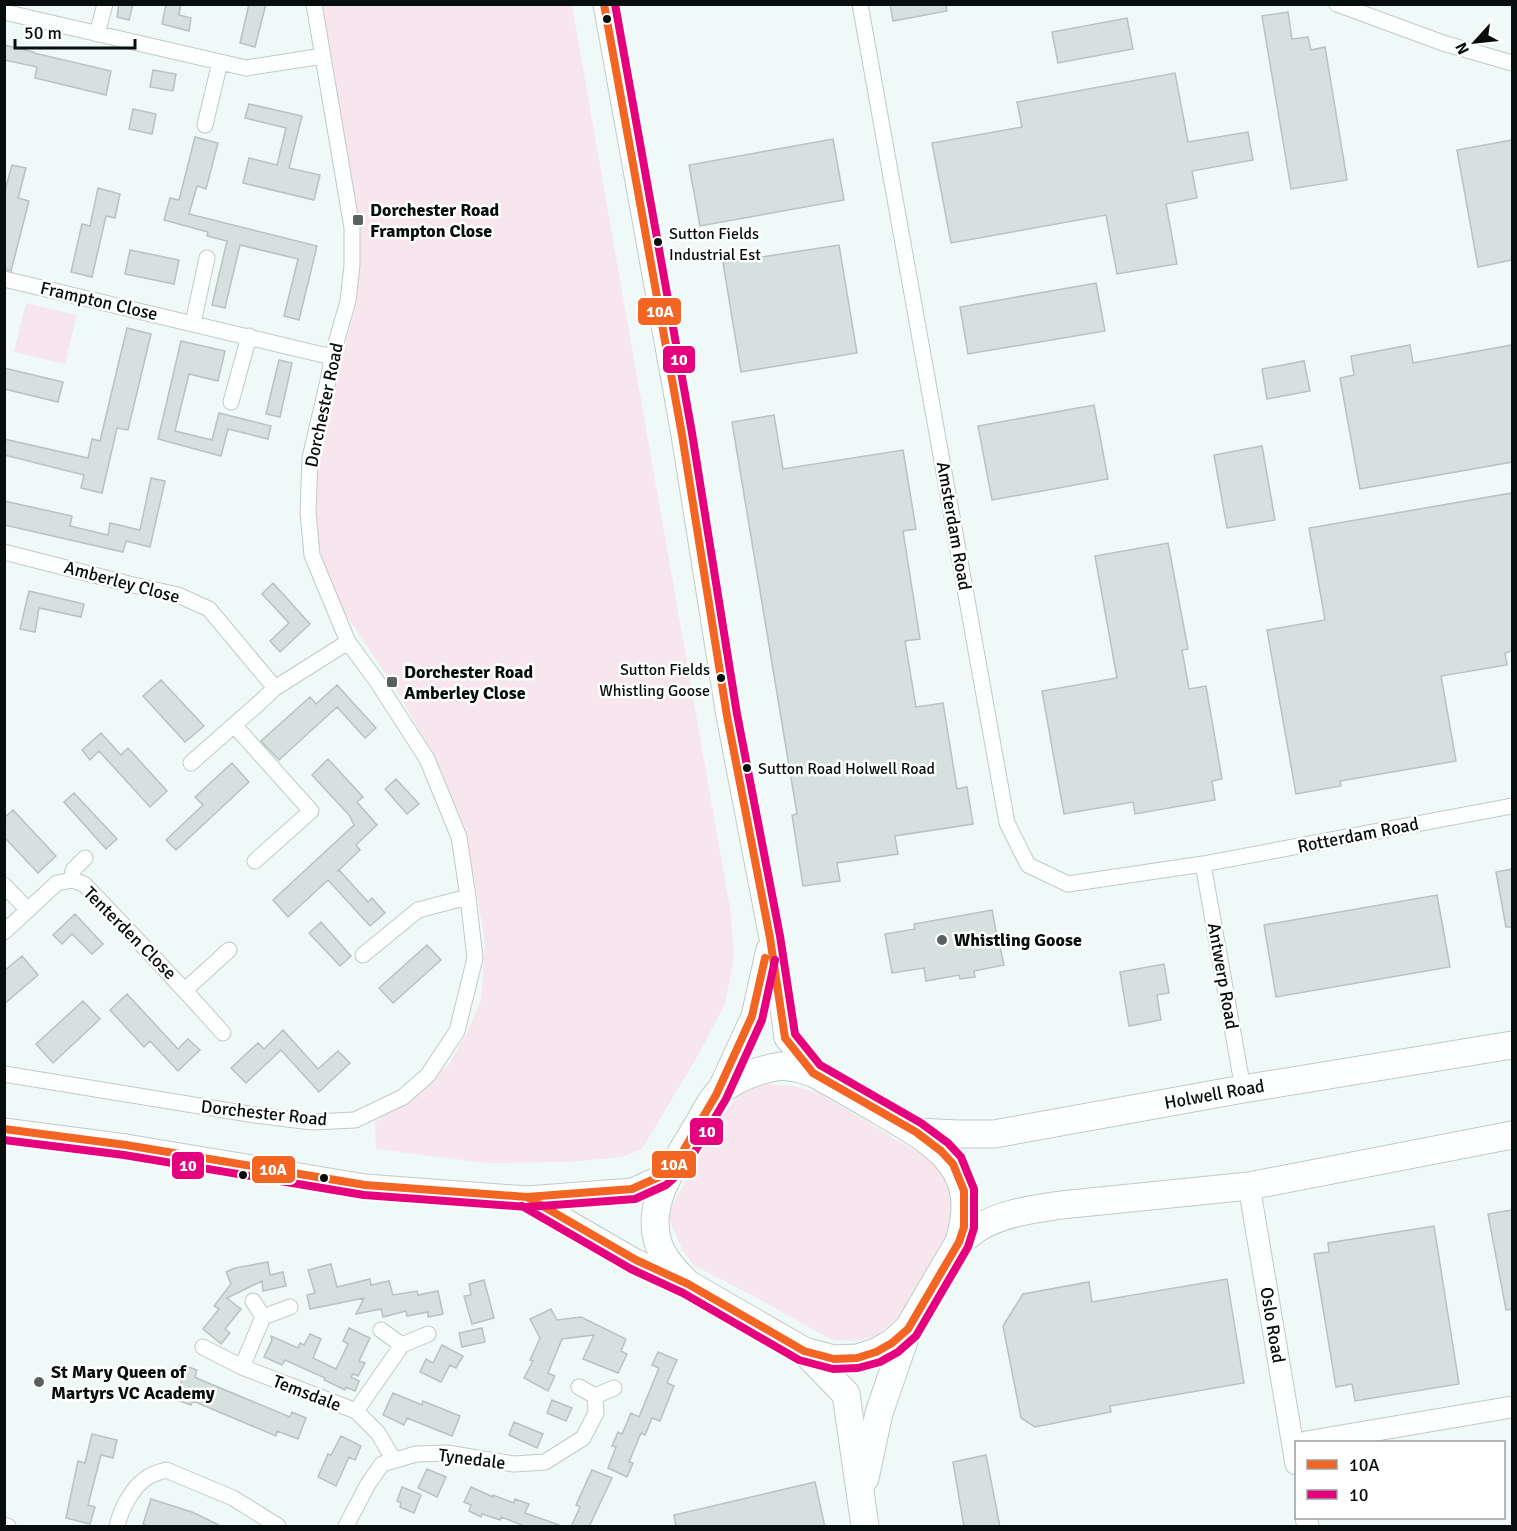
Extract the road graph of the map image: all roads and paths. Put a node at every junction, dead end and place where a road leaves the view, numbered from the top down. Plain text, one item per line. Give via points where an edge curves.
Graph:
1 (105, 4) edge
2 (314, 4) edge
3 (604, 4) edge
4 (860, 4) edge
5 (1337, 4) edge
6 (4, 12) edge
7 (97, 34) junction
8 (323, 56) junction
9 (220, 62) junction
10 (1512, 63) edge
11 (205, 125) dead end
12 (207, 258) dead end
13 (4, 279) edge
14 (193, 323) junction
15 (249, 336) junction
16 (332, 357) junction
17 (231, 402) dead end
18 (4, 552) edge
19 (348, 642) junction
20 (274, 688) junction
21 (234, 725) junction
22 (191, 763) dead end
23 (1512, 806) edge
24 (85, 858) dead end
25 (255, 861) dead end
26 (1203, 864) junction
27 (72, 880) junction
28 (4, 885) edge
29 (468, 897) junction
30 (28, 910) junction
31 (4, 932) edge
32 (770, 938) junction
33 (229, 950) dead end
34 (363, 955) dead end
35 (185, 990) junction
36 (223, 1033) dead end
37 (1512, 1045) edge
38 (813, 1073) junction
39 (4, 1074) edge
40 (1243, 1089) junction
41 (716, 1095) junction
42 (4, 1129) edge
43 (916, 1132) junction
44 (1512, 1135) edge
45 (676, 1163) junction
46 (1249, 1186) junction
47 (528, 1197) junction
48 (959, 1242) junction
49 (687, 1284) junction
50 (253, 1301) dead end
51 (290, 1307) dead end
52 (262, 1317) junction
53 (908, 1329) junction
54 (381, 1330) dead end
55 (428, 1334) dead end
56 (402, 1345) junction
57 (203, 1347) dead end
58 (804, 1351) junction
59 (242, 1368) junction
60 (579, 1386) dead end
61 (614, 1388) dead end
62 (595, 1396) junction
63 (1512, 1407) edge
64 (356, 1411) junction
65 (1297, 1441) edge
66 (1339, 1441) edge
67 (394, 1460) junction
68 (861, 1497) junction
69 (117, 1527) edge
70 (278, 1527) edge
71 (346, 1527) edge
72 (866, 1527) edge

1 - 7 street
2 - 8 street, Dorchester Road
3 - 32 street via 682,435 726,716
4 - 26 street, Amsterdam Road via 1007,823 1028,865 1068,884
5 - 10 street via 1443,43
6 - 7 street
7 - 9 street
8 - 9 street via 246,68
8 - 16 street, Dorchester Road via 352,228 348,301
9 - 11 street
12 - 14 street
13 - 14 street, Frampton Close
14 - 15 street, Frampton Close
15 - 16 street, Frampton Close
15 - 17 street
16 - 19 street, Dorchester Road via 310,458 308,513 312,555
18 - 20 street, Amberley Close via 178,595 209,609
19 - 20 street
19 - 29 street, Dorchester Road via 427,759 459,837
20 - 21 street
21 - 22 street
21 - 25 street via 311,811
23 - 26 street, Rotterdam Road
24 - 27 street, Tenterden Close via 73,870
26 - 40 street, Antwerp Road
27 - 30 street, Tenterden Close via 57,883
27 - 35 street, Tenterden Close via 84,884
28 - 30 street
29 - 34 street via 418,910
29 - 39 street, Dorchester Road via 475,958 457,1031 428,1075 403,1097 355,1120 312,1122 266,1116
30 - 31 street, Tenterden Close
32 - 38 street via 784,1038
32 - 41 street via 752,1016
33 - 35 street, Tenterden Close
35 - 36 street, Tenterden Close
37 - 40 highway, Holwell Road
38 - 41 highway via 781,1066 766,1069 748,1074
38 - 43 highway
40 - 43 highway, Holwell Road via 994,1134
41 - 45 highway
42 - 47 street via 365,1185
43 - 48 highway via 940,1150 959,1177 965,1207
44 - 46 highway
45 - 47 street via 662,1176 632,1189
45 - 49 highway via 656,1208 657,1239
46 - 48 highway via 1033,1209 998,1218
46 - 65 street, Oslo Road
47 - 49 street via 636,1260
48 - 53 highway
49 - 58 highway
50 - 52 street
51 - 52 street
52 - 59 street
53 - 58 highway via 892,1343 857,1358 834,1359
53 - 68 highway via 879,1413
54 - 56 street
55 - 56 street
56 - 64 street
57 - 59 street, Temsdale
58 - 68 highway via 846,1394
59 - 64 street, Temsdale
60 - 62 street
61 - 62 street
62 - 67 street, Tynedale via 596,1413 583,1438 545,1462 514,1464 447,1453 416,1454
63 - 66 street
64 - 67 street, Temsdale via 378,1433
67 - 71 street, Tynedale via 382,1464
68 - 72 highway
69 - 70 street via 134,1490 148,1477 166,1470 232,1498

